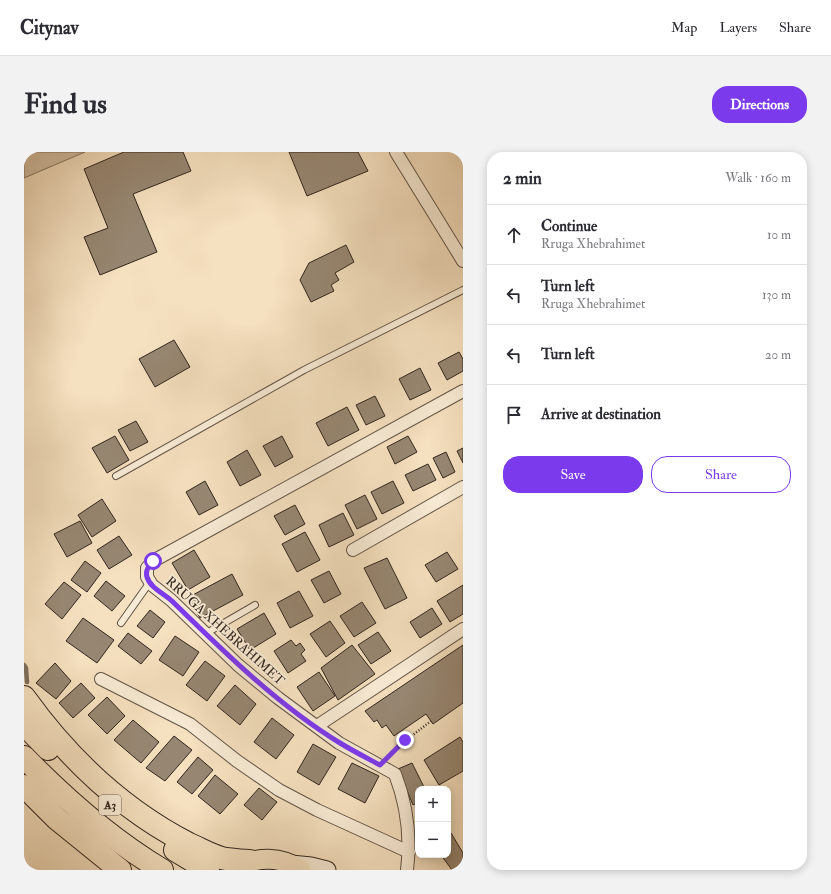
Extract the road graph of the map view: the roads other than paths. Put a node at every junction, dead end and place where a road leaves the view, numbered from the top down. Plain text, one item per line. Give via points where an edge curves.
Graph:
1 (396, 152) edge
2 (463, 261) edge
3 (463, 290) edge
4 (463, 391) edge
5 (116, 476) dead end
6 (463, 486) edge
7 (353, 550) dead end
8 (150, 582) junction
9 (255, 605) dead end
10 (121, 623) dead end
11 (463, 629) edge
12 (205, 634) junction
13 (101, 679) dead end
14 (24, 697) edge
15 (24, 724) edge
16 (317, 726) junction
17 (24, 757) edge
18 (24, 786) edge
19 (409, 852) junction
20 (240, 866) edge
21 (296, 867) edge
22 (120, 870) edge
23 (162, 870) edge
24 (208, 870) edge
25 (327, 870) edge
26 (407, 870) edge

1 - 2 street
3 - 5 lane via 304,370
4 - 8 street, RRUGA XHEBRAHIMET via 153,561 147,568
6 - 7 street
8 - 10 lane
8 - 12 street, RRUGA XHEBRAHIMET
9 - 12 lane
11 - 16 street
12 - 16 street, RRUGA XHEBRAHIMET via 278,698
13 - 19 street via 190,724 279,790 316,810
14 - 20 highway via 58,741 126,803 176,837
15 - 24 highway, A3 via 92,791 156,839
16 - 19 street, RRUGA XHEBRAHIMET via 339,743 396,774 409,831
17 - 23 highway, A3 via 79,811
18 - 22 highway via 57,819
19 - 26 street, RRUGA XHEBRAHIMET
20 - 21 main road via 268,859
21 - 25 street via 311,866

